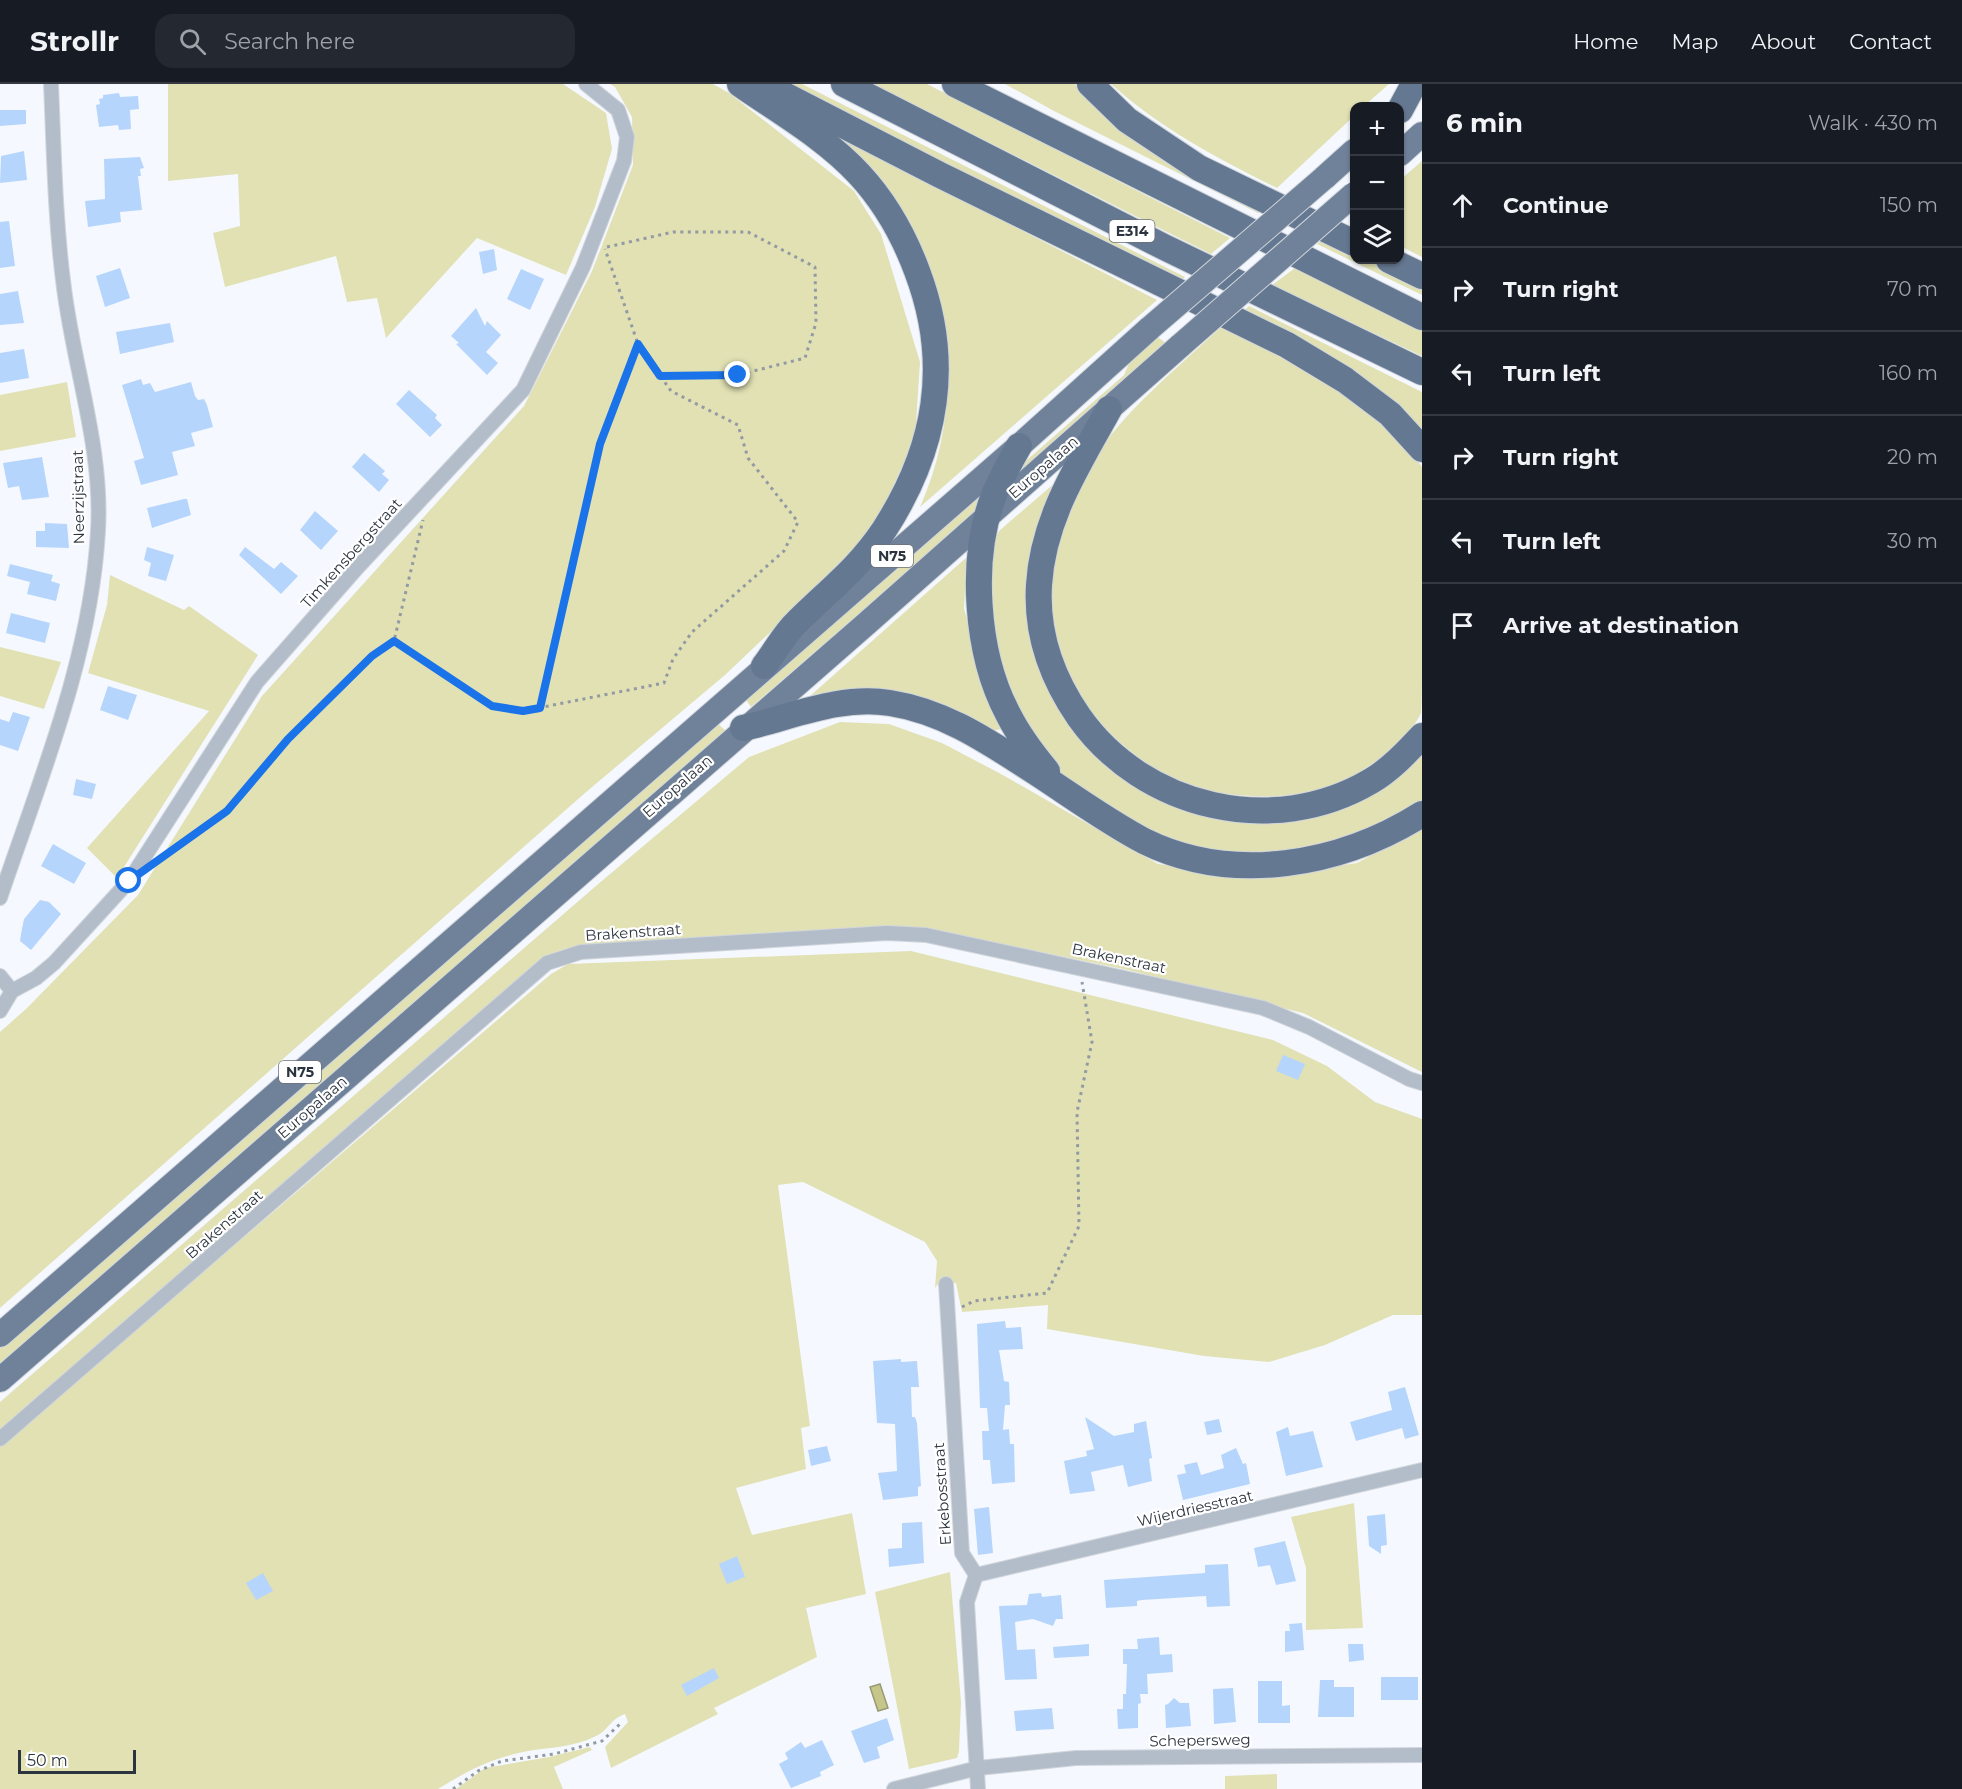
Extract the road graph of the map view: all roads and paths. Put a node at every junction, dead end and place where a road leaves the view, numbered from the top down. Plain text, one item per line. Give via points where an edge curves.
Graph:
1 (51, 84) edge
2 (586, 84) edge
3 (740, 84) edge
4 (763, 84) edge
5 (844, 84) edge
6 (955, 84) edge
7 (1090, 84) edge
8 (1414, 84) edge
9 (1422, 90) edge
10 (1404, 103) edge
11 (1404, 106) edge
12 (1422, 134) edge
13 (1404, 150) edge
14 (1350, 155) edge
15 (1350, 197) edge
16 (1350, 241) edge
17 (1397, 264) edge
18 (1422, 276) edge
19 (1422, 317) edge
20 (638, 344) junction
21 (1422, 372) edge
22 (660, 376) junction
23 (1109, 409) junction
24 (1019, 446) junction
25 (1422, 449) edge
26 (430, 491) junction
27 (987, 517) junction
28 (394, 641) junction
29 (764, 666) junction
30 (540, 708) junction
31 (743, 728) junction
32 (1422, 736) edge
33 (1060, 787) junction
34 (1422, 814) edge
35 (156, 862) dead end
36 (0, 898) edge
37 (1084, 968) junction
38 (0, 976) edge
39 (12, 991) junction
40 (0, 1011) edge
41 (1422, 1083) edge
42 (946, 1284) dead end
43 (952, 1311) dead end
44 (0, 1335) edge
45 (0, 1380) edge
46 (0, 1439) edge
47 (1422, 1470) edge
48 (976, 1575) junction
49 (621, 1723) dead end
50 (1422, 1755) edge
51 (978, 1768) junction
52 (453, 1789) edge
53 (894, 1789) edge
54 (978, 1789) edge

1 - 36 street, Neerzijstraat via 64,288 94,444 98,529 91,598 71,687
2 - 26 street, Timkensbergstraat via 618,110 627,137 624,161 583,267 523,390
3 - 29 highway via 829,148 877,195 911,255 929,303 937,350 936,393 928,434 898,505 849,576 795,624
4 - 25 highway via 1287,345 1345,380 1390,414
5 - 21 highway, E314 via 1164,247
6 - 19 highway
7 - 16 highway via 1127,120 1199,168
8 - 10 highway
9 - 11 highway
12 - 13 highway
14 - 24 highway, N75, bridge
15 - 23 highway, Europalaan / N75, bridge
17 - 18 highway
20 - 22 path
20 - 22 path via 605,247 673,232 748,232 815,267 816,323 805,358 738,375
20 - 30 path via 600,444
22 - 30 path via 671,391 738,425 748,458 798,522 784,551 692,632 674,658 664,683
23 - 27 highway, Europalaan / N75
23 - 32 highway via 1053,513 1039,585 1043,638 1050,665 1067,700 1091,733 1120,763 1175,794 1216,806 1261,810 1309,805 1354,790 1393,765
24 - 27 highway
24 - 29 highway, N75
26 - 28 path
26 - 39 street, Timkensbergstraat via 257,682 129,881 54,963
27 - 31 highway, Europalaan / N75
27 - 33 highway via 979,591 980,619 992,675 1007,713
28 - 30 path via 492,706 523,711
28 - 35 path via 372,656 288,739 227,811
29 - 44 highway, N75
31 - 33 highway via 835,703 891,703 976,733
31 - 45 highway, Europalaan / N75
33 - 34 highway via 1146,842 1183,855 1237,865 1286,864 1334,854
37 - 41 street, Brakenstraat via 1263,1008
37 - 43 path via 1081,986 1092,1042 1077,1112 1079,1226 1047,1293 974,1301
37 - 46 street, Brakenstraat via 926,934 887,933 581,952 547,963
38 - 39 street
39 - 40 street, Timkensbergstraat
42 - 48 street, Erkebosstraat via 962,1552
47 - 48 street, Wijerdriesstraat
48 - 51 street via 967,1602
49 - 52 path via 602,1741 555,1754 502,1761 478,1771
50 - 51 street, Schepersweg via 1076,1758
51 - 53 street, Schepersweg
51 - 54 street

